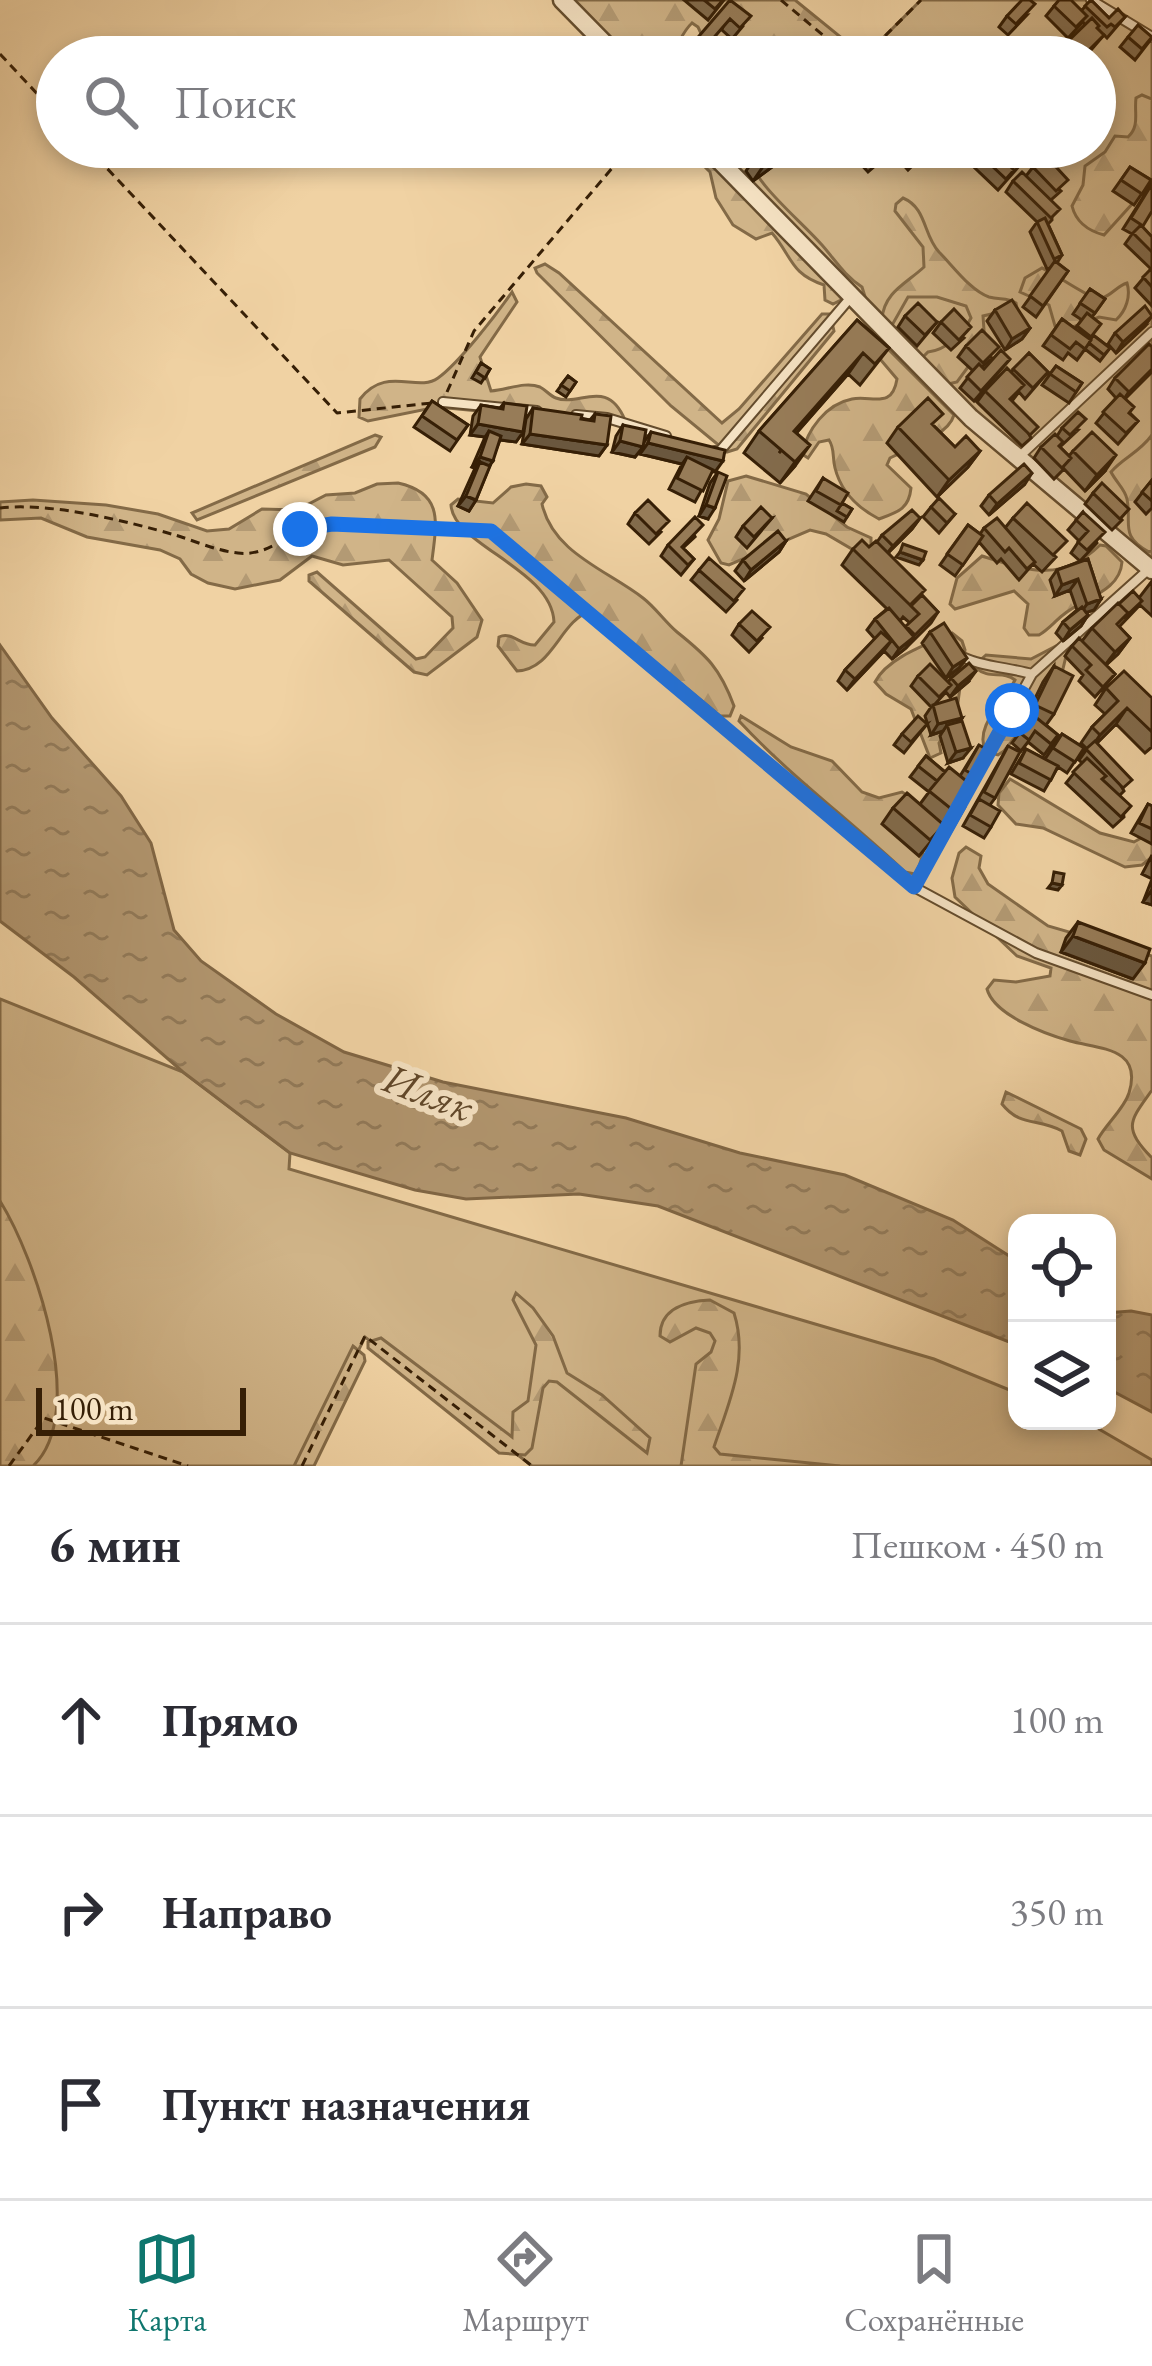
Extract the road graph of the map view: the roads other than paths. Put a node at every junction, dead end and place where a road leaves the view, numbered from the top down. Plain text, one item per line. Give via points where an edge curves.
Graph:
1 (562, 0) edge
2 (1091, 0) edge
3 (597, 36) edge
4 (1152, 37) edge
5 (727, 168) edge
6 (852, 296) junction
7 (1152, 332) edge
8 (443, 402) edge
9 (674, 438) edge
10 (697, 445) edge
11 (1018, 458) junction
12 (332, 524) road end
13 (1151, 569) edge
14 (957, 653) edge
15 (1032, 674) junction
16 (976, 777) edge
17 (965, 797) edge
18 (914, 887) junction
19 (1152, 995) edge

1 - 3 street
2 - 4 lane
5 - 6 street
6 - 10 lane via 719,452
6 - 11 street
7 - 11 lane
8 - 9 lane via 607,418
11 - 13 street
12 - 18 lane via 491,531
13 - 15 lane
14 - 15 lane
15 - 16 lane
17 - 18 lane
18 - 19 lane via 1036,953

